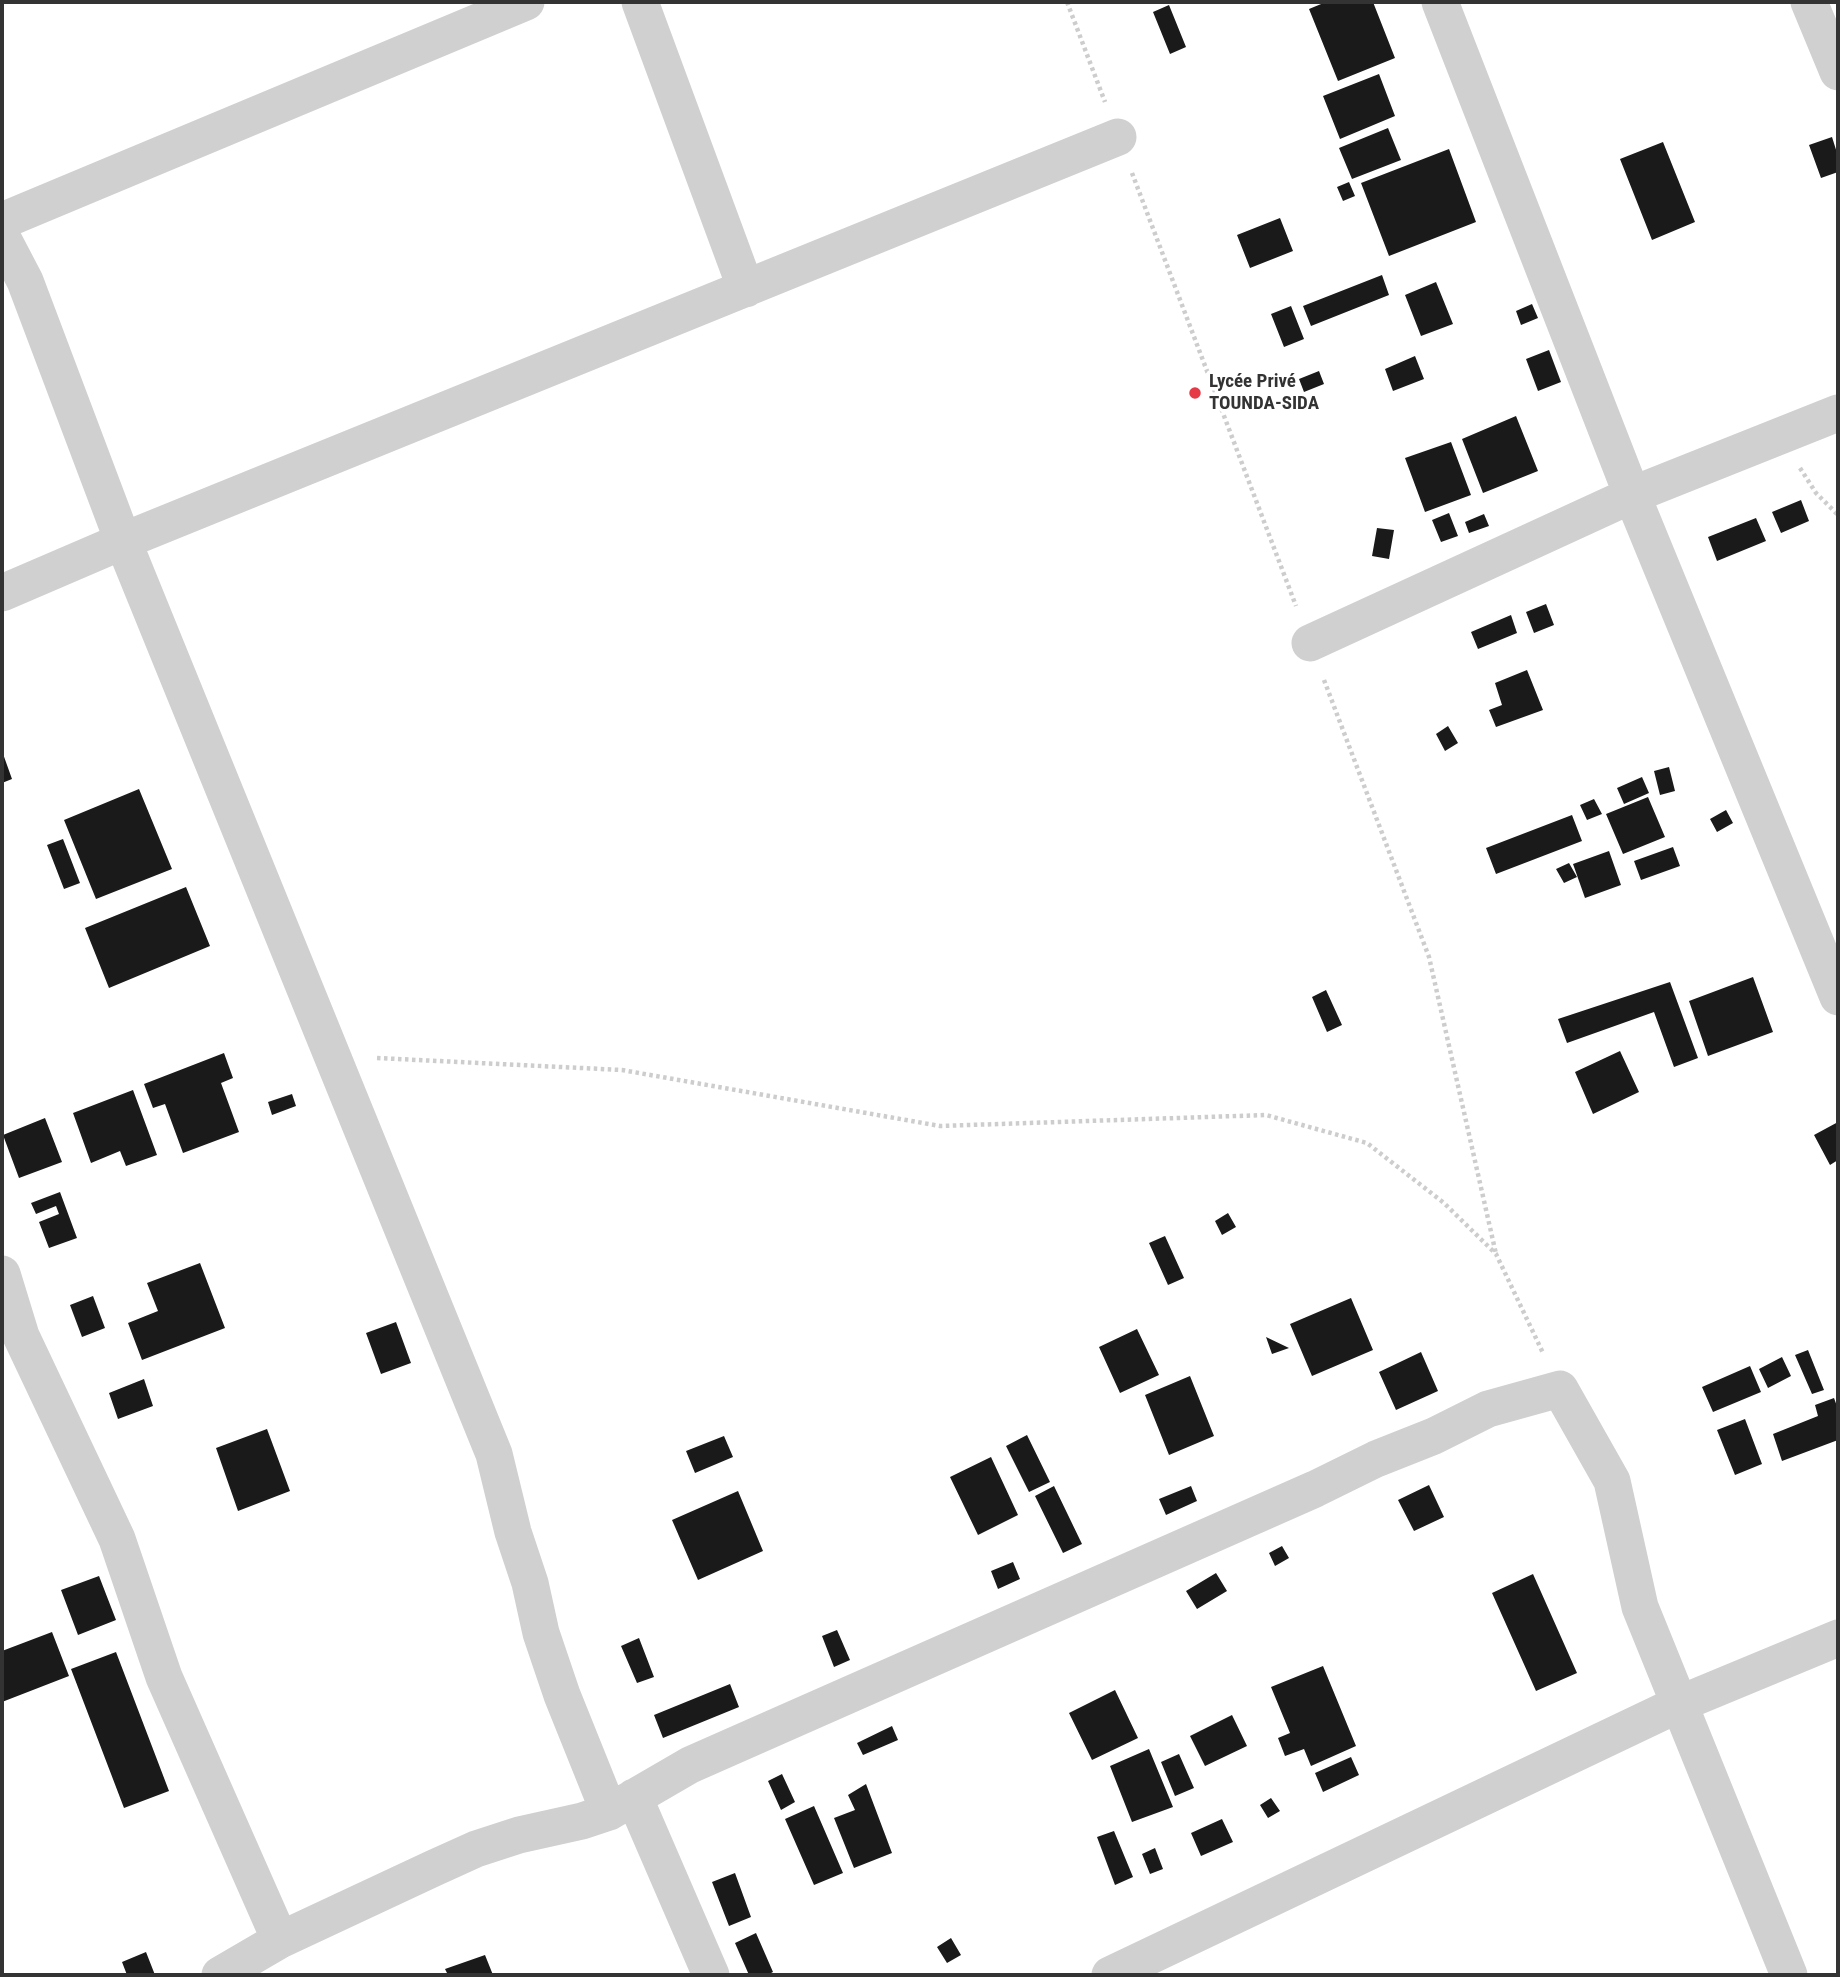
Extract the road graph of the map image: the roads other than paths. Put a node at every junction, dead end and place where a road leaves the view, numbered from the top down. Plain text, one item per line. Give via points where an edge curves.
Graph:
1 (526, 2) edge
2 (640, 2) edge
3 (1440, 2) edge
4 (1809, 2) edge
5 (1838, 72) edge
6 (1118, 138) dead end
7 (2, 221) edge
8 (2, 237) edge
9 (746, 289) junction
10 (1838, 413) edge
11 (1632, 495) junction
12 (123, 541) junction
13 (2, 593) edge
14 (1310, 643) dead end
15 (1838, 997) edge
16 (2, 1274) edge
17 (12, 1340) edge
18 (1838, 1638) edge
19 (1679, 1704) junction
20 (622, 1805) junction
21 (280, 1940) junction
22 (220, 1975) edge
23 (711, 1975) edge
24 (1110, 1975) edge
25 (1789, 1975) edge

1 - 7 street
2 - 9 street
3 - 11 street
4 - 5 street
6 - 9 street
8 - 12 street via 25,281
9 - 12 street
10 - 11 street
11 - 14 street
11 - 15 street
12 - 13 street
12 - 20 street via 494,1454 562,1695
16 - 17 street
17 - 21 street via 117,1539 164,1676
18 - 19 street
19 - 20 street via 1640,1607 1612,1481 1560,1388 1488,1409 690,1765
19 - 24 street
19 - 25 street
20 - 21 street via 477,1849
20 - 23 street
21 - 22 street

